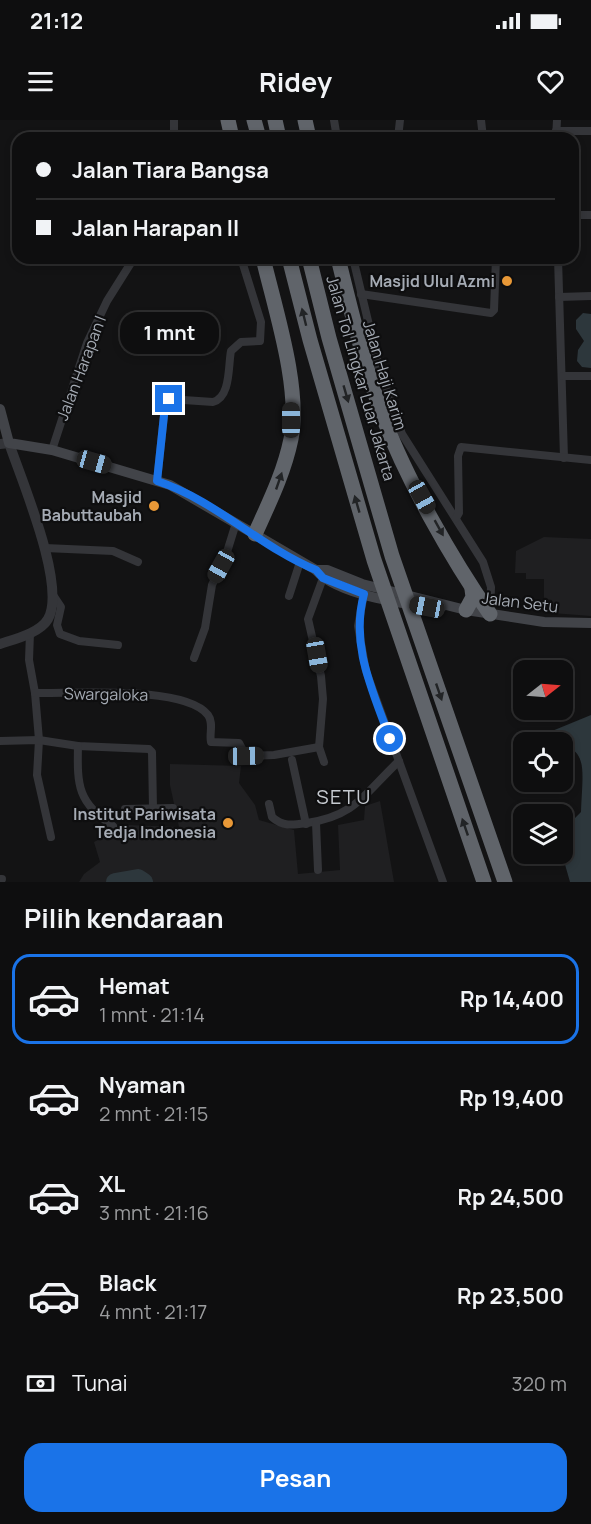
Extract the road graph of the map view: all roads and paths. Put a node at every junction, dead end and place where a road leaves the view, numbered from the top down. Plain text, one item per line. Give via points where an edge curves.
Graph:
1 (130, 264) edge
2 (244, 264) edge
3 (263, 264) edge
4 (291, 264) edge
5 (311, 264) edge
6 (340, 264) edge
7 (354, 264) edge
8 (496, 264) edge
9 (558, 264) edge
10 (361, 294) junction
11 (591, 296) edge
12 (559, 297) junction
13 (563, 376) junction
14 (591, 376) edge
15 (0, 409) edge
16 (4, 443) edge
17 (51, 450) junction
18 (564, 458) junction
19 (591, 460) edge
20 (157, 481) junction
21 (456, 518) junction
22 (237, 523) junction
23 (255, 534) junction
24 (45, 548) junction
25 (138, 562) dead end
26 (300, 562) junction
27 (319, 574) junction
28 (472, 589) junction
29 (365, 590) junction
30 (53, 595) junction
31 (289, 596) dead end
32 (466, 610) junction
33 (490, 614) junction
34 (591, 623) edge
35 (30, 633) junction
36 (0, 644) edge
37 (118, 645) dead end
38 (194, 658) dead end
39 (35, 693) junction
40 (39, 740) junction
41 (0, 741) edge
42 (78, 746) junction
43 (319, 747) junction
44 (292, 760) dead end
45 (399, 761) junction
46 (324, 762) dead end
47 (269, 804) dead end
48 (153, 808) junction
49 (173, 808) dead end
50 (125, 809) dead end
51 (316, 823) junction
52 (306, 824) junction
53 (113, 826) dead end
54 (51, 837) dead end
55 (318, 870) dead end
56 (443, 882) edge
57 (484, 882) edge
58 (505, 882) edge

1 - 17 street, Jalan Harapan I via 87,343
2 - 20 street via 261,322 260,341 241,342 231,351 223,397 213,402 171,398 166,402
23 -> 3 highway via 279,482 291,437 291,387
57 -> 4 highway via 395,630
5 -> 58 highway, Jalan Tol Lingkar Luar Jakarta via 392,555
6 -> 28 highway via 357,334 396,448
7 - 10 street, Jalan Haji Karim
8 - 10 street via 491,313
9 - 12 street
10 - 21 street, Jalan Haji Karim via 379,367 402,434
11 - 12 street
12 - 13 street
13 - 14 street
13 - 18 street
15 - 16 main road
16 - 17 main road, Jalan Setu
16 - 24 street
17 - 20 main road, Jalan Setu
18 - 19 street
18 - 21 street via 460,448 460,508
20 - 22 main road, Jalan Setu
21 - 33 street, Jalan Haji Karim via 488,574
22 - 23 main road, Jalan Setu
22 - 38 street via 212,585 205,628
23 - 26 main road, Jalan Setu
24 - 25 street via 113,551
24 - 30 street
26 - 27 main road, Jalan Setu
26 - 31 street
27 - 29 main road, Jalan Setu
27 - 43 street via 308,619 321,676
28 - 32 highway via 473,597
28 - 33 highway
29 - 32 main road, Jalan Setu via 427,607
29 - 45 street via 358,626 360,650
30 - 35 street via 48,618
30 - 37 street via 61,607 57,625 63,636
32 - 33 main road, Jalan Setu
33 - 34 main road, Jalan Setu via 544,622
35 - 36 street
35 - 39 street via 29,660
39 - 40 street
39 - 43 street, Swargaloka via 177,697 207,713 211,742 239,743 246,756
40 - 41 street
40 - 42 street
40 - 54 street via 37,775
42 - 48 street via 151,750
42 - 53 street via 77,771 83,796 88,807
43 - 46 street
44 - 52 street
45 - 51 street via 355,807
45 - 56 street
47 - 52 street via 276,820 290,826
48 - 49 street
48 - 50 street
51 - 52 street
51 - 55 street

